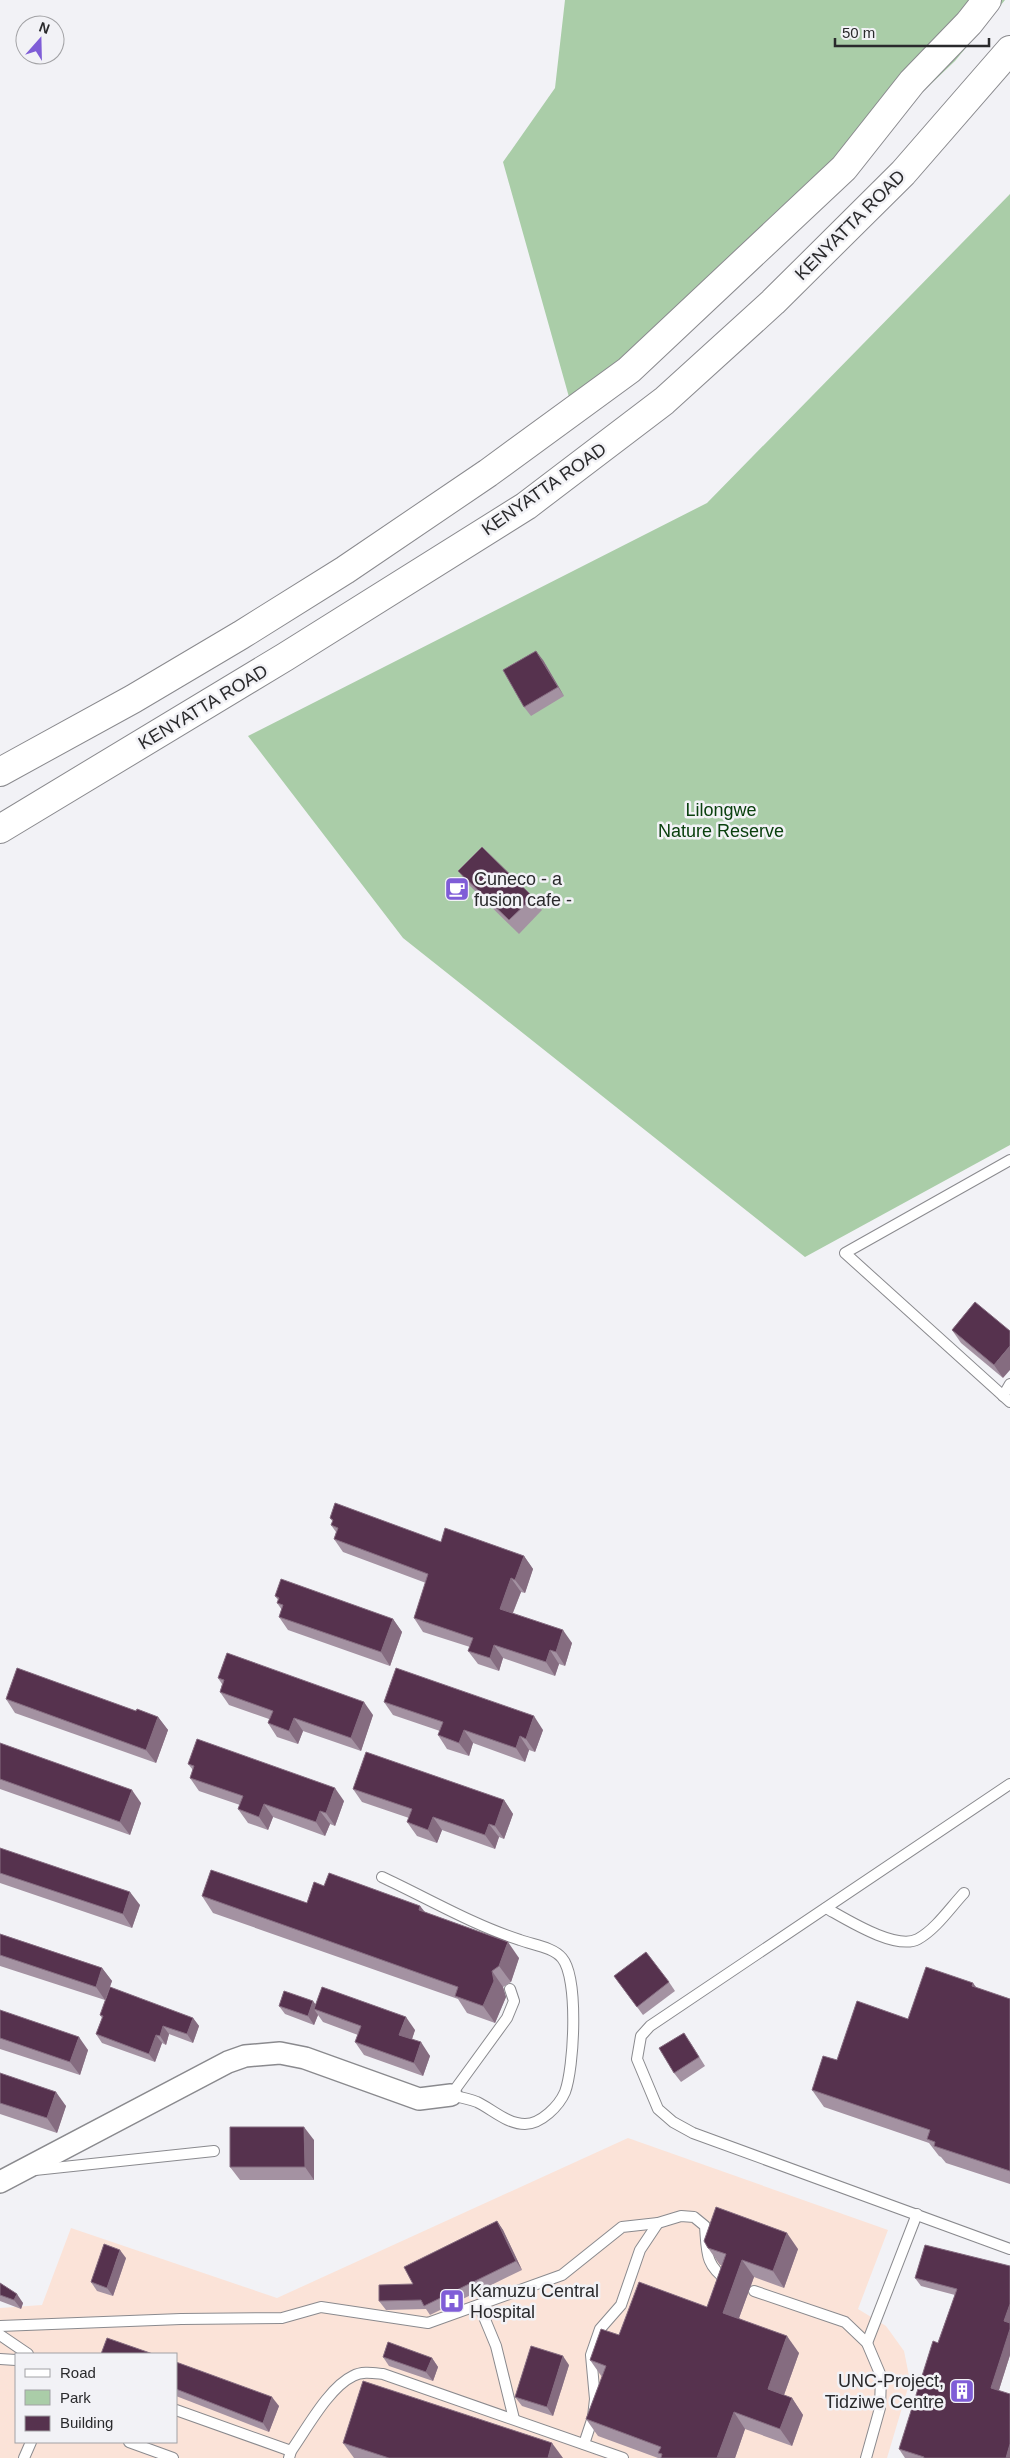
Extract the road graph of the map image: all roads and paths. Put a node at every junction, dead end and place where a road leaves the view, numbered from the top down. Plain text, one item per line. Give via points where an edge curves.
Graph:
1 (987, 0) edge
2 (1010, 50) edge
3 (0, 772) edge
4 (0, 828) edge
5 (1010, 1160) edge
6 (1010, 1384) edge
7 (1006, 1399) edge
8 (1010, 1784) edge
9 (382, 1877) dead end
10 (964, 1893) dead end
11 (826, 1908) junction
12 (510, 1989) dead end
13 (451, 2095) junction
14 (214, 2151) dead end
15 (22, 2171) junction
16 (0, 2182) edge
17 (917, 2214) junction
18 (658, 2223) junction
19 (1010, 2249) edge
20 (728, 2282) edge
21 (754, 2291) dead end
22 (479, 2305) junction
23 (0, 2326) edge
24 (0, 2335) edge
25 (867, 2343) junction
26 (27, 2353) edge
27 (0, 2359) edge
28 (15, 2360) edge
29 (178, 2411) edge
30 (514, 2419) junction
31 (31, 2443) edge
32 (132, 2443) edge
33 (584, 2444) junction
34 (596, 2454) edge
35 (290, 2455) edge
36 (24, 2458) edge
37 (173, 2458) edge
38 (623, 2458) edge
39 (866, 2458) edge

1 - 3 main road via 912,82 844,168 629,370 391,539 241,635
2 - 4 main road, KENYATTA ROAD via 903,173 773,302 664,401 526,506 285,657
5 - 7 lane via 845,1253
6 - 7 lane
8 - 11 lane
9 - 13 lane via 508,1937 551,1950 562,1958 568,1971 572,1988 570,2077 555,2107 539,2120 525,2124 502,2117 476,2102
10 - 11 lane via 927,1933 916,1940 902,1942 865,1929
11 - 17 lane via 650,2026 641,2036 637,2059 658,2109 673,2122 693,2133
12 - 13 lane via 514,2001 507,2018
13 - 15 street via 419,2099 305,2058 280,2053 246,2056 228,2062 107,2124
14 - 15 lane
15 - 16 street
17 - 19 lane
17 - 25 lane
18 - 20 lane via 681,2216 694,2217 705,2226 707,2256 715,2272
18 - 22 lane via 622,2227 562,2275
18 - 33 lane via 640,2250 621,2305 600,2329 591,2355 595,2399
21 - 25 lane via 845,2322
22 - 23 lane via 428,2323 321,2307 282,2318
22 - 30 lane via 496,2346
24 - 26 lane
25 - 39 lane via 881,2376 880,2408
27 - 28 lane
29 - 35 lane
30 - 33 lane
30 - 35 lane via 383,2374 368,2372 353,2376 339,2386
31 - 36 lane
32 - 37 lane
33 - 34 lane
34 - 38 lane

